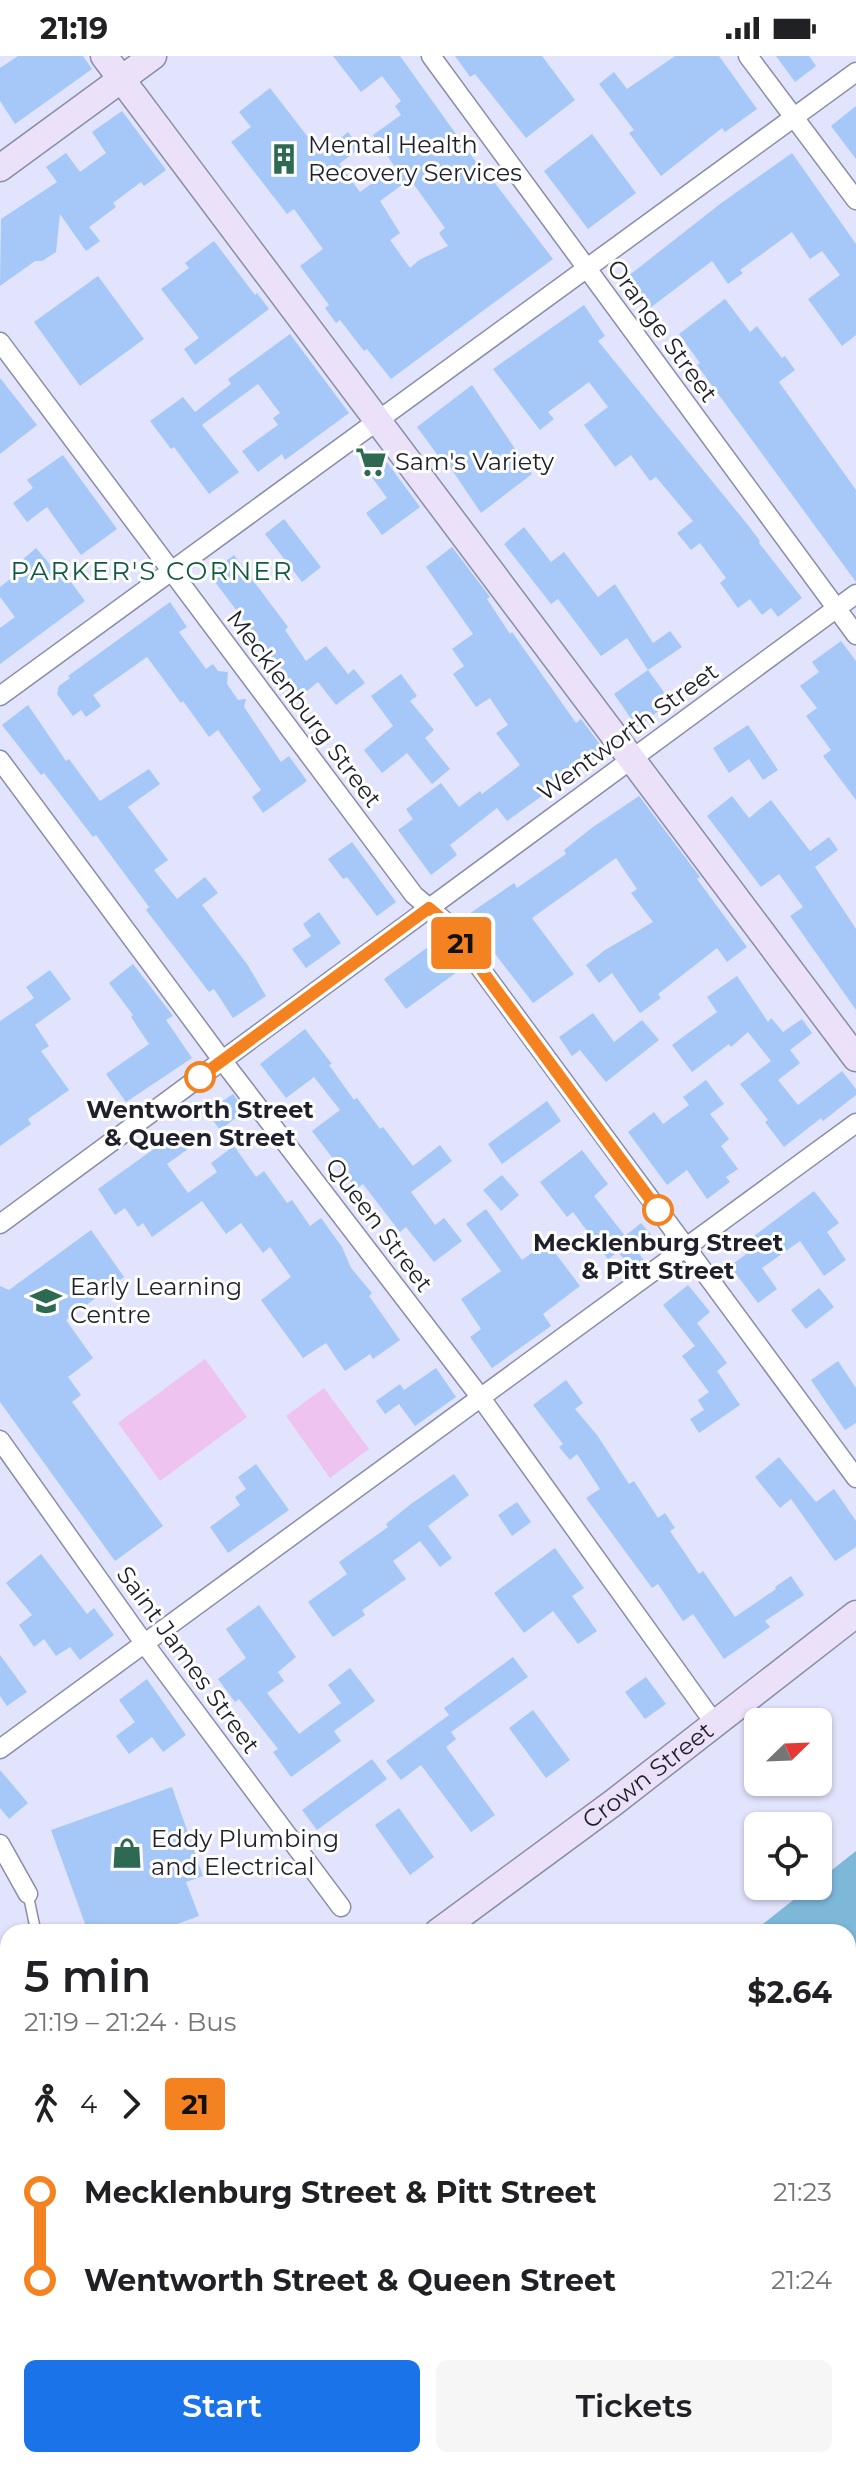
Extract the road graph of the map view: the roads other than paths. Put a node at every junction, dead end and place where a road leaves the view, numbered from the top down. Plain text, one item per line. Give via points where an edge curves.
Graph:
1 (104, 56) edge
2 (153, 56) edge
3 (431, 56) edge
4 (748, 56) edge
5 (856, 72) edge
6 (121, 79) junction
7 (795, 118) junction
8 (0, 168) edge
9 (856, 200) edge
10 (587, 269) junction
11 (0, 342) edge
12 (378, 421) junction
13 (171, 571) junction
14 (856, 594) edge
15 (836, 608) junction
16 (856, 635) edge
17 (0, 696) edge
18 (631, 759) junction
19 (0, 760) edge
20 (429, 908) junction
21 (856, 1058) edge
22 (222, 1060) junction
23 (856, 1123) edge
24 (0, 1224) edge
25 (686, 1248) junction
26 (481, 1398) junction
27 (0, 1440) edge
28 (856, 1478) edge
29 (856, 1614) edge
30 (144, 1643) junction
31 (715, 1724) junction
32 (0, 1749) edge
33 (0, 1844) edge
34 (28, 1894) joint
35 (341, 1907) dead end
36 (34, 1924) edge
37 (449, 1924) edge

1 - 6 street
2 - 6 street
3 - 10 street, Orange Street
4 - 7 street
5 - 7 street
6 - 8 street
6 - 12 street
7 - 9 street
7 - 10 street
10 - 12 street
10 - 15 street, Orange Street
11 - 13 street, Mecklenburg Street
12 - 13 street
12 - 18 street
13 - 17 street
13 - 20 street, Mecklenburg Street via 414,895
14 - 15 street, Wentworth Street
15 - 16 street, Orange Street
15 - 18 street, Wentworth Street
18 - 20 street, Wentworth Street
18 - 21 street
19 - 22 street, Queen Street
20 - 22 street, Wentworth Street
20 - 25 street, Mecklenburg Street via 447,923
22 - 24 street, Wentworth Street
22 - 26 street, Queen Street
23 - 25 street
25 - 26 street
25 - 28 street
26 - 30 street
26 - 31 street, Queen Street
27 - 30 street, Saint James Street
29 - 31 street, Crown Street
30 - 32 street
30 - 35 street, Saint James Street
31 - 37 street, Crown Street
33 - 34 street
34 - 36 lane

